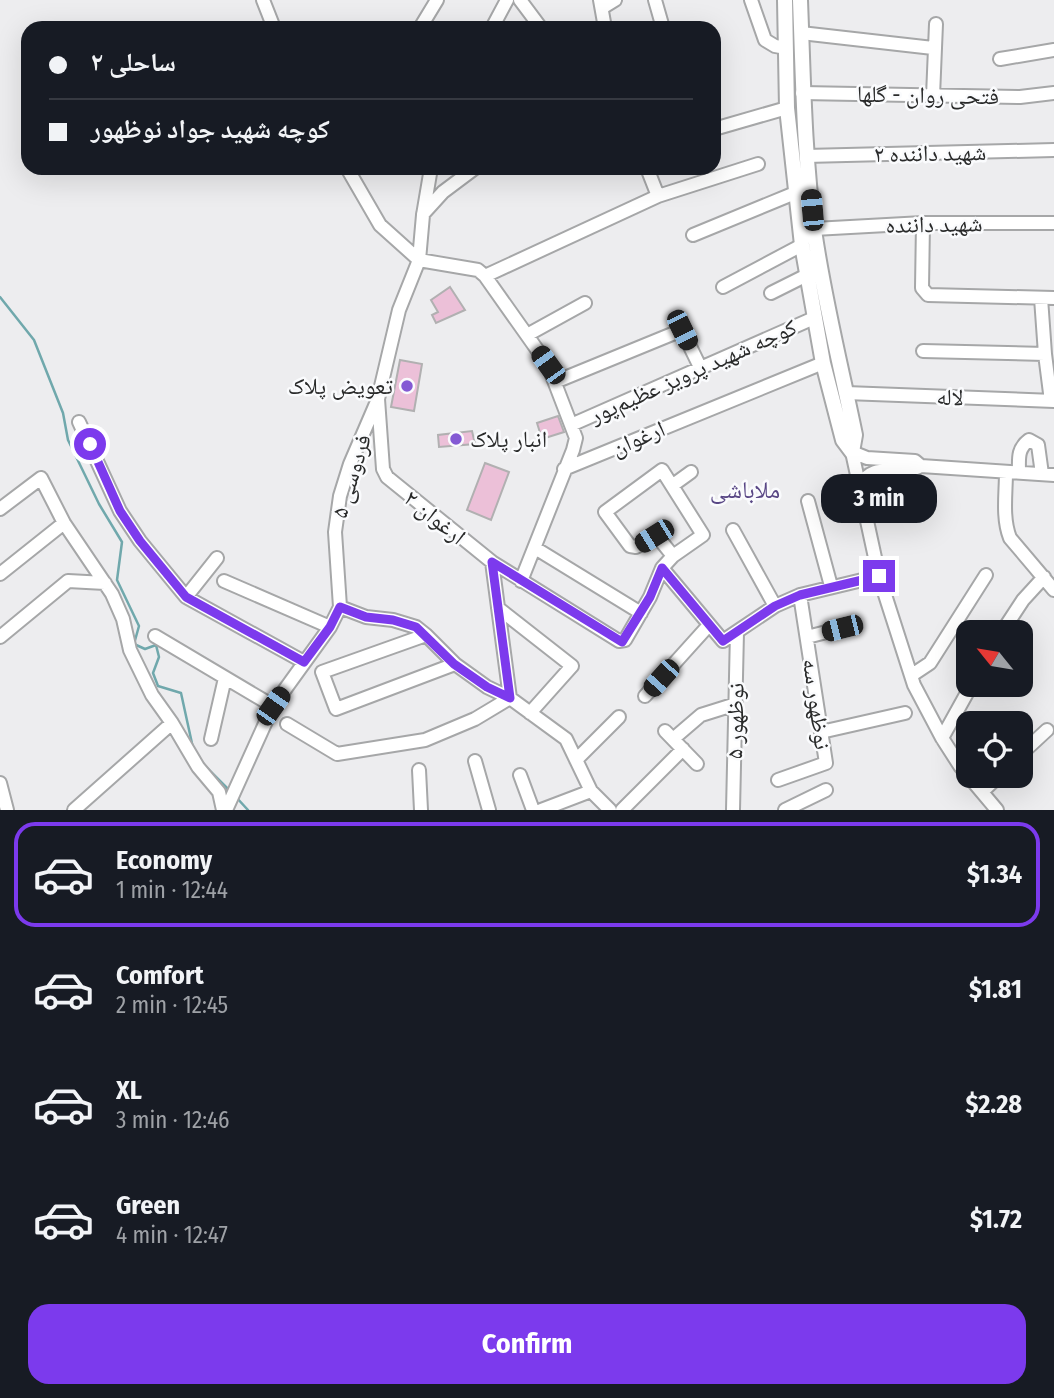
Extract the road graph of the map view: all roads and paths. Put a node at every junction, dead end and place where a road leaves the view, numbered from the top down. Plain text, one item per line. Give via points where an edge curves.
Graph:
1 (263, 0) edge
2 (437, 0) edge
3 (507, 0) edge
4 (520, 0) edge
5 (615, 0) edge
6 (655, 0) edge
7 (751, 0) edge
8 (785, 0) edge
9 (800, 0) edge
10 (601, 4) edge
11 (271, 21) edge
12 (424, 21) edge
13 (496, 21) edge
14 (536, 21) edge
15 (661, 21) edge
16 (936, 24) dead end
17 (801, 33) junction
18 (786, 48) junction
19 (933, 48) junction
20 (1054, 50) edge
21 (1000, 59) dead end
22 (802, 93) junction
23 (1054, 93) edge
24 (933, 96) junction
25 (787, 108) junction
26 (721, 127) edge
27 (1054, 150) edge
28 (806, 156) junction
29 (758, 164) dead end
30 (351, 175) edge
31 (430, 175) edge
32 (466, 175) edge
33 (650, 175) edge
34 (795, 192) junction
35 (658, 196) junction
36 (423, 215) junction
37 (923, 223) junction
38 (1054, 223) edge
39 (814, 229) junction
40 (693, 235) dead end
41 (802, 245) junction
42 (419, 260) junction
43 (807, 275) junction
44 (485, 276) junction
45 (723, 287) dead end
46 (771, 293) dead end
47 (1047, 298) edge
48 (584, 303) dead end
49 (814, 318) junction
50 (527, 335) junction
51 (923, 351) dead end
52 (1045, 354) junction
53 (823, 363) junction
54 (701, 369) junction
55 (555, 382) junction
56 (846, 393) junction
57 (378, 399) junction
58 (1052, 401) edge
59 (79, 422) dead end
60 (571, 425) junction
61 (852, 452) junction
62 (921, 466) junction
63 (564, 469) junction
64 (691, 472) dead end
65 (1013, 472) junction
66 (1048, 474) edge
67 (673, 485) junction
68 (859, 487) junction
69 (808, 501) dead end
70 (0, 509) edge
71 (64, 523) junction
72 (733, 530) dead end
73 (535, 548) junction
74 (673, 556) junction
75 (217, 558) dead end
76 (492, 562) junction
77 (662, 568) junction
78 (0, 574) edge
79 (986, 575) dead end
80 (879, 576) junction
81 (1044, 578) junction
82 (521, 581) junction
83 (224, 582) dead end
84 (105, 583) junction
85 (831, 586) junction
86 (1054, 590) edge
87 (800, 595) junction
88 (186, 597) junction
89 (775, 606) junction
90 (340, 607) junction
91 (498, 608) junction
92 (641, 613) junction
93 (1010, 620) edge
94 (709, 625) junction
95 (330, 627) junction
96 (842, 628) dead end
97 (737, 632) junction
98 (426, 635) junction
99 (155, 636) dead end
100 (807, 637) junction
101 (0, 638) edge
102 (304, 662) junction
103 (454, 664) junction
104 (912, 675) junction
105 (225, 678) junction
106 (645, 696) dead end
107 (965, 697) edge
108 (510, 698) junction
109 (736, 704) junction
110 (273, 706) junction
111 (530, 713) junction
112 (905, 713) dead end
113 (619, 717) dead end
114 (172, 723) junction
115 (287, 724) dead end
116 (1046, 730) dead end
117 (821, 732) junction
118 (942, 738) junction
119 (211, 739) dead end
120 (1033, 742) edge
121 (683, 749) junction
122 (576, 760) junction
123 (474, 761) dead end
124 (697, 764) dead end
125 (419, 770) dead end
126 (520, 775) dead end
127 (778, 780) dead end
128 (0, 783) edge
129 (986, 788) edge
130 (826, 790) dead end
131 (591, 791) junction
132 (982, 792) junction
133 (799, 807) edge
134 (7, 810) edge
135 (74, 810) edge
136 (225, 810) edge
137 (421, 810) edge
138 (489, 810) edge
139 (534, 810) edge
140 (541, 810) edge
141 (610, 810) edge
142 (622, 810) edge
143 (733, 810) edge
144 (785, 810) edge
145 (997, 810) edge

1 - 11 street
2 - 12 street
3 - 13 street
4 - 14 street
5 - 10 street
6 - 15 street
7 - 18 street via 765,40
8 - 18 main road
9 - 17 main road
16 - 19 street
17 - 19 street
17 - 22 main road
18 - 25 main road
19 - 24 street
20 - 21 street
22 - 24 street, فتحی روان - گلها
22 - 28 main road
23 - 24 street, فتحی روان - گلها
25 - 26 street
25 - 34 main road
27 - 28 street, شهید داننده ۲
28 - 39 main road
29 - 35 street
30 - 42 street via 380,225
31 - 36 street, فردوسی ۵
32 - 36 street
33 - 35 street
34 - 40 street
34 - 41 main road
35 - 44 street
36 - 42 street, فردوسی ۵
37 - 38 street, شهید داننده
37 - 39 street, شهید داننده
37 - 47 street via 922,288 928,295
39 - 56 main road
41 - 43 main road
41 - 45 street
42 - 44 street via 478,270
42 - 57 street, فردوسی ۵ via 400,310
43 - 46 street
43 - 49 main road
44 - 50 street
47 - 52 street
48 - 50 street
49 - 53 main road
49 - 54 street, کوچه شهید پرویز عظیم‌پور
50 - 55 street
51 - 52 street
52 - 58 street
53 - 61 main road via 843,440
53 - 63 street, ارغوان
54 - 55 street via 682,330
54 - 60 street, کوچه شهید پرویز عظیم‌پور
55 - 60 street
56 - 58 street, لاله
56 - 61 main road via 855,435
57 - 76 street, ارغوان ۲ via 387,478
57 - 90 street, فردوسی ۵ via 340,496 335,532
59 - 88 street via 120,511
60 - 63 street via 576,438
61 - 62 street via 867,458 915,461
61 - 68 street
62 - 65 street
62 - 68 street via 872,471
63 - 73 street
64 - 67 street
65 - 66 street
65 - 66 street via 1022,445 1029,440 1038,445
65 - 81 street via 1008,532
67 - 74 street via 703,535
67 - 74 street via 662,470 605,512 630,546 657,536
68 - 80 street
69 - 85 street
70 - 71 street via 41,478
71 - 78 street
71 - 84 street
72 - 89 street
73 - 82 street
73 - 92 street
74 - 77 street
75 - 88 street
76 - 82 street, ارغوان ۲
76 - 91 street
77 - 92 street
77 - 94 street
79 - 104 street via 930,663
80 - 85 street
80 - 104 street
81 - 86 street
81 - 93 street
82 - 92 street, ارغوان ۲ via 622,642
83 - 95 street
84 - 101 street via 68,581
84 - 114 street via 123,619 130,650
85 - 87 street
87 - 89 street
87 - 100 street, نوظهور سه
88 - 102 street
89 - 97 street
90 - 95 street
90 - 98 street via 416,627
91 - 108 street
91 - 111 street via 572,666
94 - 97 street via 723,641
94 - 106 street
95 - 102 street
96 - 100 street
97 - 109 street, نوظهور ۵
98 - 103 street
98 - 103 street via 322,672 336,709
99 - 105 street
100 - 117 street, نوظهور سه
102 - 110 street
103 - 108 street
104 - 118 street
105 - 110 street
105 - 119 street
107 - 118 street
108 - 111 street
108 - 115 street via 425,740 337,754
109 - 121 street via 701,715 669,735
109 - 143 street, نوظهور ۵
110 - 136 street
111 - 122 street via 566,739
112 - 117 street
113 - 122 street
114 - 135 street
114 - 136 street via 219,792
116 - 120 street
117 - 127 street, نوظهور سه via 826,763
118 - 132 street
121 - 124 street
121 - 142 street
122 - 131 street
123 - 138 street
125 - 137 street
126 - 139 street
128 - 134 street
129 - 132 street
130 - 133 street
131 - 140 street
131 - 141 street
132 - 145 street
133 - 144 street

